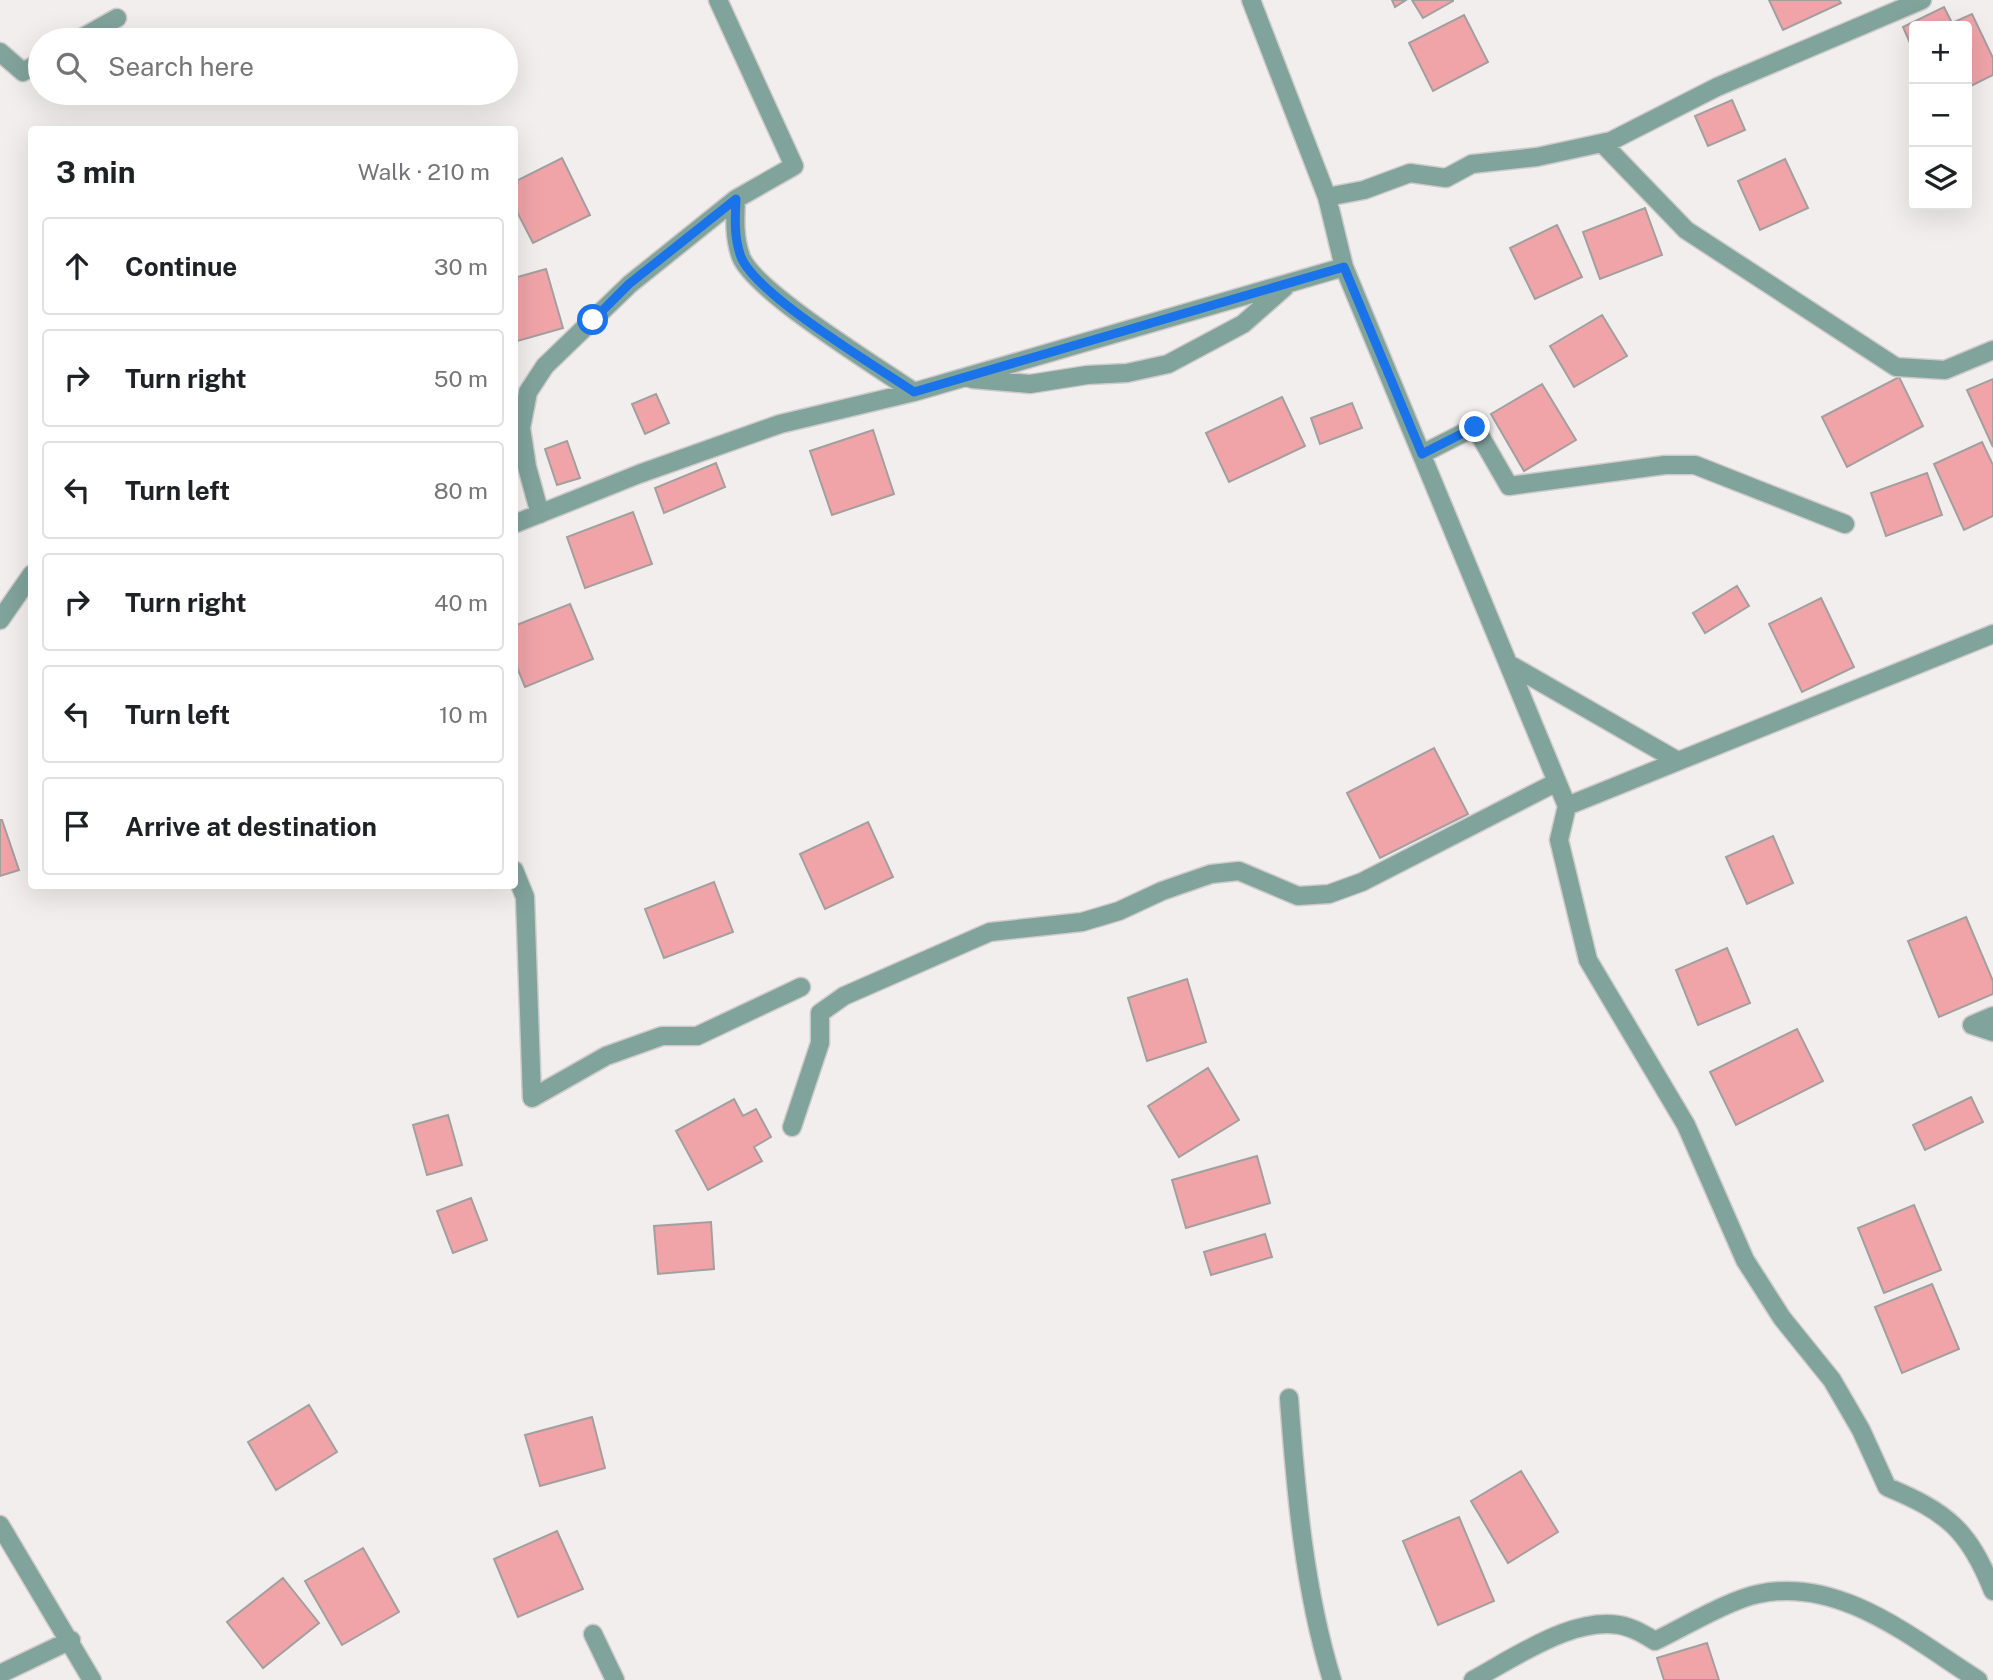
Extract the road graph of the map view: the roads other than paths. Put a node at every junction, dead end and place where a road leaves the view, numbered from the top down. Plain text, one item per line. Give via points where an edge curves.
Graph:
1 (718, 0) edge
2 (1251, 0) edge
3 (1923, 0) edge
4 (117, 18) dead end
5 (99, 28) edge
6 (0, 52) edge
7 (28, 69) edge
8 (1603, 144) junction
9 (1327, 197) junction
10 (736, 199) junction
11 (1344, 267) junction
12 (1291, 283) junction
13 (1993, 350) edge
14 (962, 378) junction
15 (914, 392) junction
16 (1422, 454) junction
17 (540, 514) junction
18 (518, 522) edge
19 (1845, 524) dead end
20 (28, 581) edge
21 (0, 620) edge
22 (1993, 634) edge
23 (1509, 664) junction
24 (1678, 761) junction
25 (1557, 782) junction
26 (1567, 806) junction
27 (518, 879) edge
28 (801, 987) dead end
29 (1993, 1016) edge
30 (1993, 1032) edge
31 (792, 1127) dead end
32 (1289, 1398) dead end
33 (0, 1525) edge
34 (1993, 1591) edge
35 (593, 1634) dead end
36 (71, 1640) junction
37 (0, 1674) edge
38 (92, 1680) edge
39 (615, 1680) edge
40 (1332, 1680) edge
41 (1473, 1680) edge
42 (1978, 1680) edge

1 - 10 street via 794,166
2 - 9 street
3 - 8 street via 1717,87
4 - 5 street
6 - 7 street via 23,72
8 - 9 street via 1472,164 1446,178 1410,173 1364,190
8 - 13 street via 1686,230 1896,367 1945,370
9 - 11 street
10 - 15 street via 735,232 742,259 760,282
10 - 17 street via 629,284 544,366 528,393 521,428
11 - 12 street
11 - 16 street
12 - 14 street
12 - 14 street via 1243,324 1168,364 1030,384
14 - 15 street
15 - 17 street via 780,424
16 - 19 street via 1475,427 1509,485 1695,465
16 - 23 street
17 - 18 street
20 - 21 street
22 - 24 street
23 - 24 street
23 - 25 street
24 - 26 street
25 - 26 street
25 - 31 street via 1362,882 1329,894 1298,896 1239,871 1211,874 1082,922 990,932 844,996 820,1013 820,1043
26 - 34 street via 1559,840 1588,960 1686,1125 1745,1260 1782,1318 1832,1380 1887,1487 1923,1502 1954,1523 1980,1559
27 - 28 street via 526,897 532,1098 606,1056 662,1036 697,1036
29 - 30 street via 1972,1025
32 - 40 street via 1316,1628
33 - 36 street
35 - 39 street
36 - 37 street
36 - 38 street
41 - 42 street via 1564,1631 1595,1625 1629,1627 1655,1640 1756,1594 1791,1589 1830,1596 1877,1616

